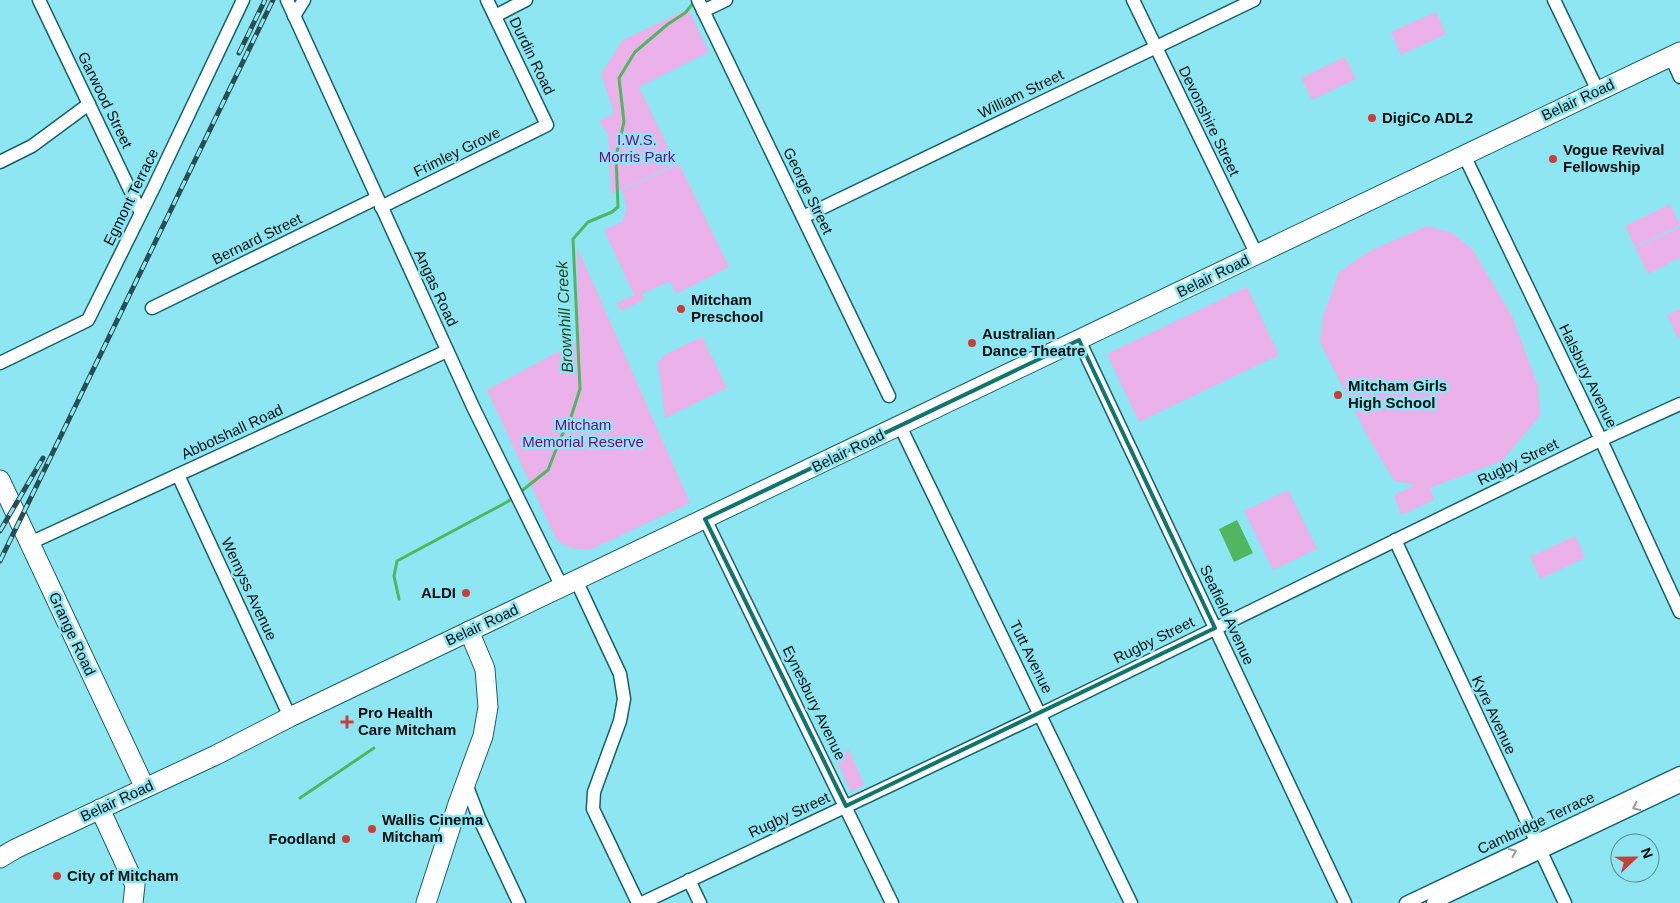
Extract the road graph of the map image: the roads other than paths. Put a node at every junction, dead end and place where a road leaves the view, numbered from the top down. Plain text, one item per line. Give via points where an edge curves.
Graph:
1 (39, 0) edge
2 (243, 0) edge
3 (287, 0) edge
4 (304, 0) edge
5 (487, 0) edge
6 (526, 0) edge
7 (726, 0) edge
8 (1133, 0) edge
9 (1254, 0) edge
10 (1554, 0) edge
11 (701, 7) edge
12 (294, 16) junction
13 (495, 16) junction
14 (1156, 48) junction
15 (1675, 54) edge
16 (1680, 77) edge
17 (1598, 90) junction
18 (89, 104) junction
19 (547, 125) joint
20 (1464, 155) junction
21 (0, 162) edge
22 (379, 203) junction
23 (141, 213) junction
24 (803, 217) junction
25 (1257, 255) junction
26 (152, 308) dead end
27 (1079, 340) junction
28 (447, 351) junction
29 (0, 362) edge
30 (889, 396) dead end
31 (1680, 404) edge
32 (900, 426) junction
33 (1601, 440) junction
34 (178, 475) junction
35 (1, 486) edge
36 (705, 519) junction
37 (1395, 540) junction
38 (30, 543) junction
39 (569, 583) junction
40 (1680, 612) edge
41 (1215, 628) junction
42 (469, 631) junction
43 (1040, 714) junction
44 (290, 717) junction
45 (1680, 773) edge
46 (466, 784) junction
47 (1680, 786) edge
48 (145, 788) junction
49 (1657, 790) junction
50 (846, 806) junction
51 (100, 809) junction
52 (454, 817) junction
53 (478, 817) junction
54 (1538, 847) junction
55 (5, 854) edge
56 (690, 880) junction
57 (1454, 886) junction
58 (1409, 902) edge
59 (133, 903) edge
60 (426, 903) edge
61 (519, 903) edge
62 (638, 903) edge
63 (642, 903) edge
64 (700, 903) edge
65 (892, 903) edge
66 (1131, 903) edge
67 (1344, 903) edge
68 (1433, 903) edge
69 (1565, 903) edge

1 - 18 street, Garwood Street
2 - 23 street, Egmont Terrace
3 - 12 street, Angas Road
4 - 12 street
5 - 13 street, Durdin Road
6 - 13 street
7 - 11 street
8 - 14 street, Devonshire Street
9 - 14 street, William Street
10 - 17 street
11 - 24 street, George Street
12 - 22 street, Angas Road
13 - 19 street, Durdin Road
14 - 24 street, William Street
14 - 25 street, Devonshire Street
15 - 16 street
15 - 17 main road, Belair Road
17 - 20 main road, Belair Road
18 - 21 street via 32,146
18 - 23 street, Garwood Street
19 - 22 street, Frimley Grove
20 - 25 main road, Belair Road
20 - 33 street, Halsbury Avenue
22 - 26 street, Bernard Street
22 - 28 street, Angas Road
23 - 29 street, Egmont Terrace via 88,320
24 - 30 street, George Street
25 - 27 main road, Belair Road
27 - 32 main road, Belair Road
27 - 41 street, Seafield Avenue
28 - 34 street, Abbotshall Road
28 - 39 street, Angas Road via 522,508
31 - 33 street, Rugby Street
32 - 36 main road, Belair Road
32 - 43 street, Tutt Avenue
33 - 37 street, Rugby Street
33 - 40 street, Halsbury Avenue
34 - 38 street, Abbotshall Road
34 - 44 street, Wemyss Avenue
35 - 38 main road, Grange Road
36 - 39 main road, Belair Road
36 - 50 street, Eynesbury Avenue
37 - 41 street, Rugby Street
37 - 54 street, Kyre Avenue
38 - 48 main road, Grange Road
39 - 42 main road, Belair Road
39 - 62 street, Angas Road via 586,602 620,674 624,699 620,721 594,792 593,808
41 - 43 street, Rugby Street
41 - 67 street, Seafield Avenue
42 - 44 main road, Belair Road
42 - 46 main road via 485,669 488,707 483,736
43 - 50 street, Rugby Street
43 - 66 street, Tutt Avenue
44 - 48 main road, Belair Road
45 - 49 street, Cambridge Terrace
46 - 52 main road
46 - 53 street
47 - 49 street, Cambridge Terrace
48 - 51 main road, Belair Road
49 - 54 street, Cambridge Terrace
50 - 56 street, Rugby Street
50 - 65 street, Eynesbury Avenue
51 - 55 main road, Belair Road
51 - 59 main road via 135,885
52 - 53 street via 466,814
52 - 60 main road
53 - 61 street
54 - 57 street, Cambridge Terrace
54 - 69 street, Kyre Avenue
56 - 63 street, Rugby Street
56 - 64 street
57 - 58 street, Cambridge Terrace
57 - 68 street, Cambridge Terrace

